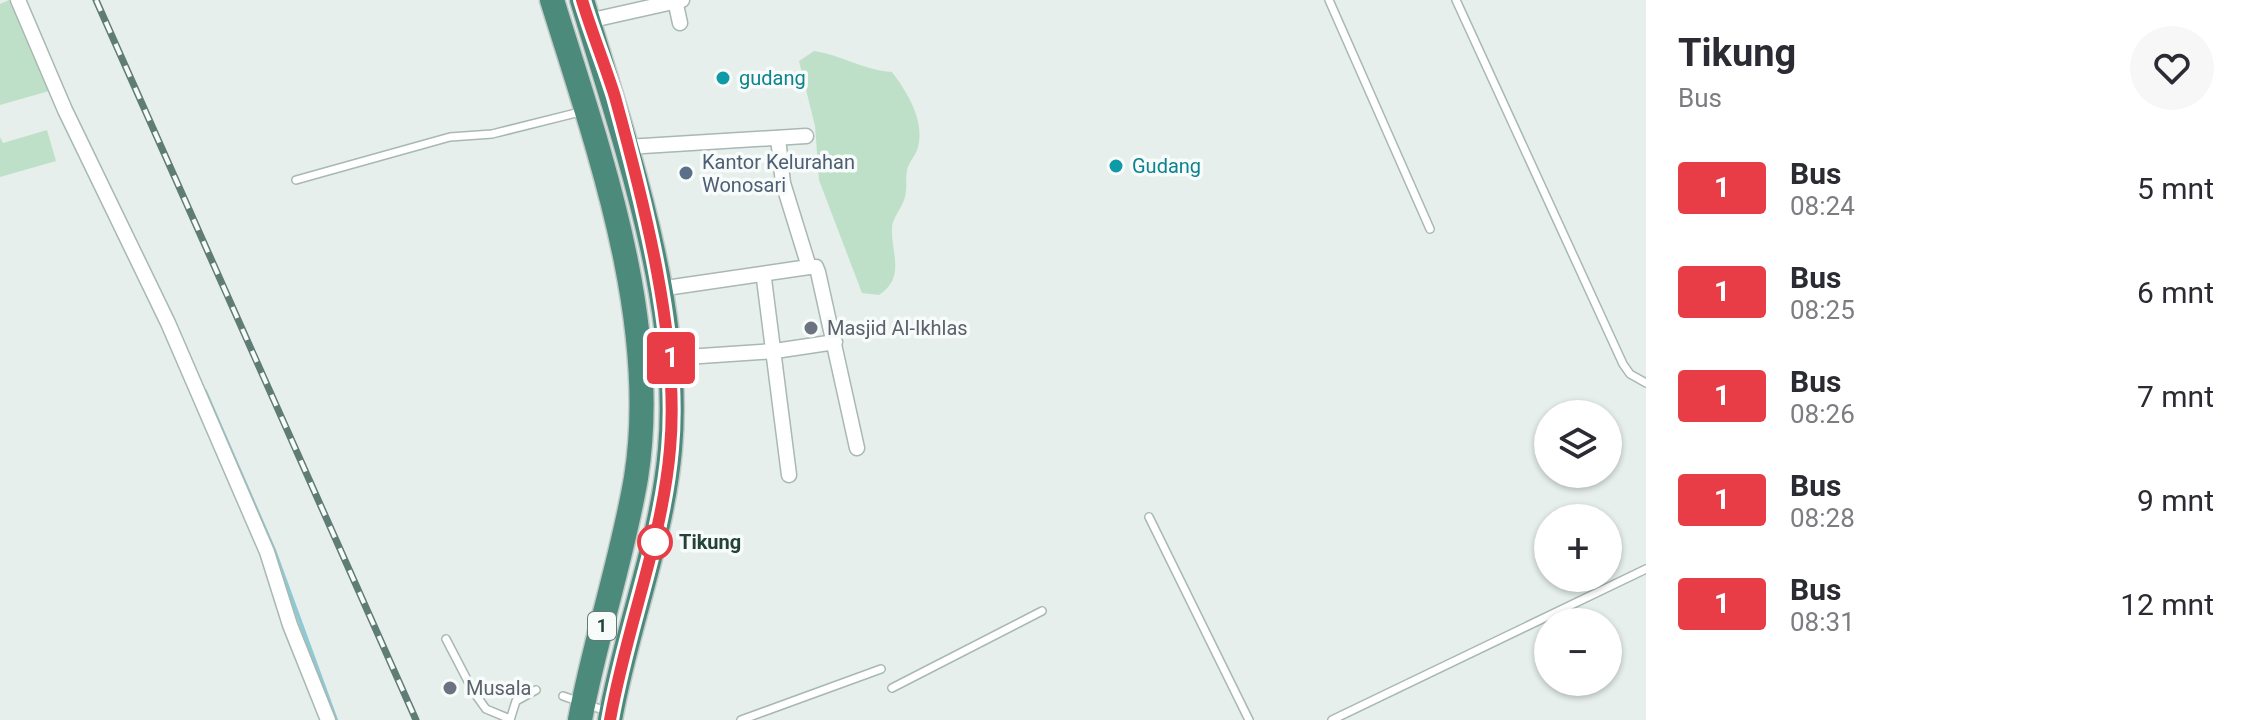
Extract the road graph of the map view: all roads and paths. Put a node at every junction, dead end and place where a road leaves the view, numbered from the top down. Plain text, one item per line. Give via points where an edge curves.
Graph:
1 (18, 0) edge
2 (552, 0) edge
3 (678, 0) edge
4 (1329, 0) edge
5 (1456, 0) edge
6 (585, 11) edge
7 (680, 23) dead end
8 (586, 110) junction
9 (806, 136) dead end
10 (778, 138) junction
11 (627, 147) junction
12 (296, 180) dead end
13 (1430, 229) dead end
14 (809, 267) junction
15 (764, 279) dead end
16 (659, 289) junction
17 (835, 342) junction
18 (775, 351) junction
19 (671, 358) junction
20 (1646, 383) edge
21 (857, 448) dead end
22 (789, 475) dead end
23 (1149, 517) dead end
24 (1646, 569) edge
25 (1042, 611) dead end
26 (446, 639) dead end
27 (881, 669) dead end
28 (892, 688) dead end
29 (536, 690) dead end
30 (575, 707) edge
31 (611, 716) edge
32 (328, 720) edge
33 (510, 720) edge
34 (741, 720) edge
35 (1249, 720) edge
36 (1332, 720) edge

1 - 32 street via 267,552
2 - 8 highway, 1
3 - 6 street
3 - 7 street
4 - 13 lane
5 - 20 lane via 1623,364
6 - 11 highway, 1
8 - 12 lane via 492,134 450,137
8 - 30 highway, 1 via 629,269 642,401 636,476
9 - 10 street
10 - 11 street
10 - 14 street via 783,183
11 - 16 highway, 1
14 - 16 street
14 - 17 street via 818,272
15 - 18 street
16 - 19 highway, 1
17 - 18 street
17 - 21 street
18 - 19 street
18 - 22 street
19 - 31 highway, 1 via 670,447 658,532
23 - 35 lane
24 - 36 lane
25 - 28 lane
26 - 33 lane via 486,709
27 - 34 lane
29 - 33 lane via 516,701
30 - 31 lane

